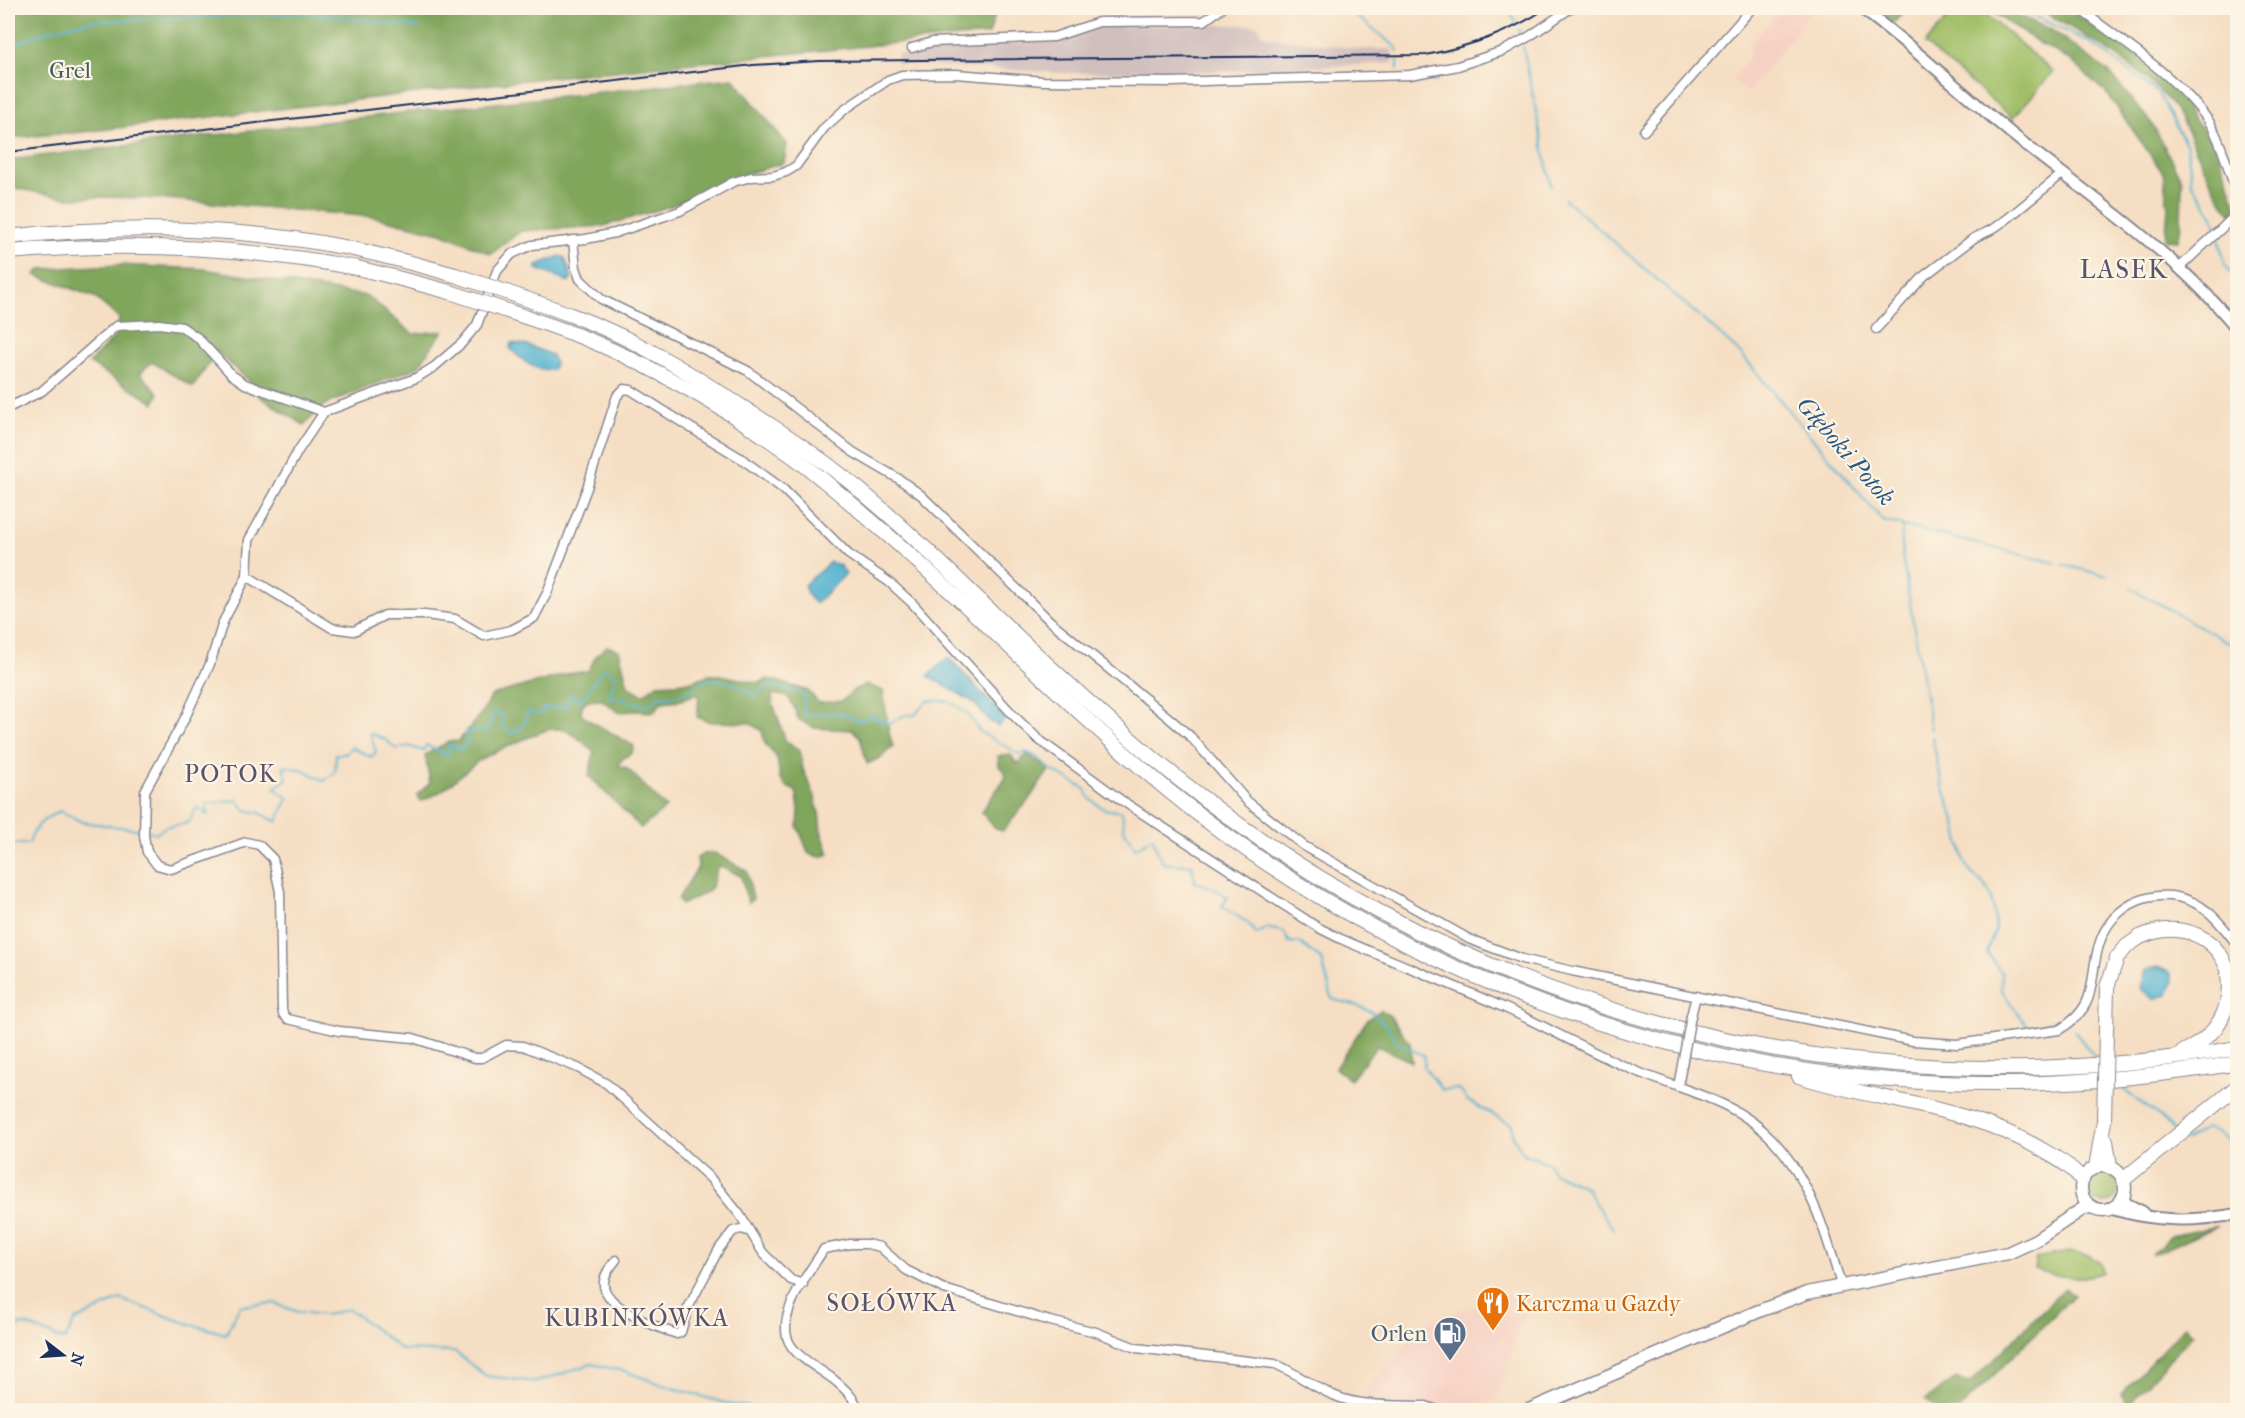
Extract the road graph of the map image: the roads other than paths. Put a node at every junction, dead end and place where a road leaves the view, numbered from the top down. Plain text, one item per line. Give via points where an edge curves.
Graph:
1 (1222, 8) edge
2 (1571, 8) edge
3 (1752, 8) edge
4 (1861, 8) edge
5 (2078, 8) edge
6 (912, 48) dead end
7 (1644, 130) dead end
8 (2062, 174) junction
9 (2238, 197) edge
10 (2236, 215) edge
11 (8, 237) edge
12 (573, 240) junction
13 (8, 252) edge
14 (2180, 267) junction
15 (1876, 329) dead end
16 (2238, 330) edge
17 (8, 408) edge
18 (324, 412) junction
19 (247, 576) junction
20 (2238, 945) edge
21 (2227, 967) junction
22 (2238, 989) edge
23 (1696, 996) junction
24 (2238, 1048) edge
25 (2171, 1057) junction
26 (1760, 1063) junction
27 (2238, 1063) edge
28 (2238, 1086) edge
29 (1678, 1087) junction
30 (2103, 1167) junction
31 (2123, 1180) junction
32 (2082, 1187) junction
33 (2122, 1197) junction
34 (2092, 1207) junction
35 (2109, 1208) junction
36 (2238, 1214) edge
37 (2154, 1217) junction
38 (2061, 1222) junction
39 (748, 1231) junction
40 (616, 1260) dead end
41 (803, 1284) junction
42 (1841, 1285) junction
43 (858, 1410) edge
44 (1437, 1410) edge
45 (1529, 1410) edge

1 - 6 street via 1204,21 1099,22 1054,37 932,42
2 - 12 street via 1503,51 1458,66 1410,75 1171,82 902,75 879,85 844,110 824,128 791,170 733,182 680,211 615,233
3 - 7 street
4 - 8 street
5 - 9 street via 2196,104 2218,140
8 - 14 street
8 - 15 street via 2007,219 1974,238 1924,276
10 - 14 street
11 - 25 main road, bridge via 156,229 245,233 349,248 506,292 640,345 804,446 900,524 1080,694 1207,802 1297,865 1389,918 1534,983 1668,1027 1840,1059 1976,1068 2073,1067
12 - 18 street via 532,244 512,254 495,276 473,332 426,373
12 - 23 street via 580,279 601,299 748,371 853,452 921,495 1050,621 1177,724 1247,801 1305,846 1469,939 1498,951
13 - 26 main road, bridge via 120,246 181,248 358,268 501,309 574,334 637,362 794,457 932,572 1166,789 1221,833 1301,886 1421,951 1551,1007 1644,1036
14 - 16 street
17 - 18 street via 42,391 116,326 159,324 182,327 198,338 245,384
18 - 19 street via 297,451 249,540
19 - 29 street via 332,628 354,631 385,615 425,615 455,619 484,636 511,630 534,618 543,602 617,396 624,389 631,390 783,489 843,549 913,604 1038,739 1121,800 1319,928
19 - 39 street via 223,622 195,698 145,790 147,852 157,865 171,869 246,842 259,845 273,859 280,892 282,1009 288,1019 339,1031 412,1038 475,1059 506,1045 523,1046 578,1068 607,1084 711,1179
20 - 23 street via 2198,905 2169,896 2148,897 2127,907 2106,929 2087,1005 2071,1023 2059,1030 1957,1044 1913,1041
21 - 22 main road
21 - 25 main road via 2229,994 2222,1019 2204,1041
21 - 30 main road, bridge via 2209,942 2191,932 2170,929 2140,937 2117,958 2107,987
23 - 29 street, bridge
24 - 25 main road
26 - 27 main road via 1901,1081 2007,1084 2091,1080
26 - 32 main road via 1812,1080 1982,1121 2027,1141 2069,1167
28 - 31 main road
29 - 42 street via 1737,1111 1784,1151 1825,1230
30 - 31 main road via 2119,1173
30 - 32 main road via 2090,1170
31 - 33 main road
32 - 34 main road
32 - 38 main road via 2076,1205
33 - 35 main road
33 - 37 street
34 - 35 main road
34 - 38 main road
35 - 37 street
36 - 37 street via 2198,1221
38 - 42 main road via 2008,1253
39 - 40 street via 733,1232 719,1249 677,1334 620,1309 608,1296 603,1279
39 - 41 street via 781,1272
41 - 43 street via 785,1320 791,1346 844,1388
41 - 44 street via 824,1249 867,1244 880,1247 906,1270 944,1289 1096,1332 1136,1348 1275,1364 1348,1401
42 - 45 main road via 1759,1311

